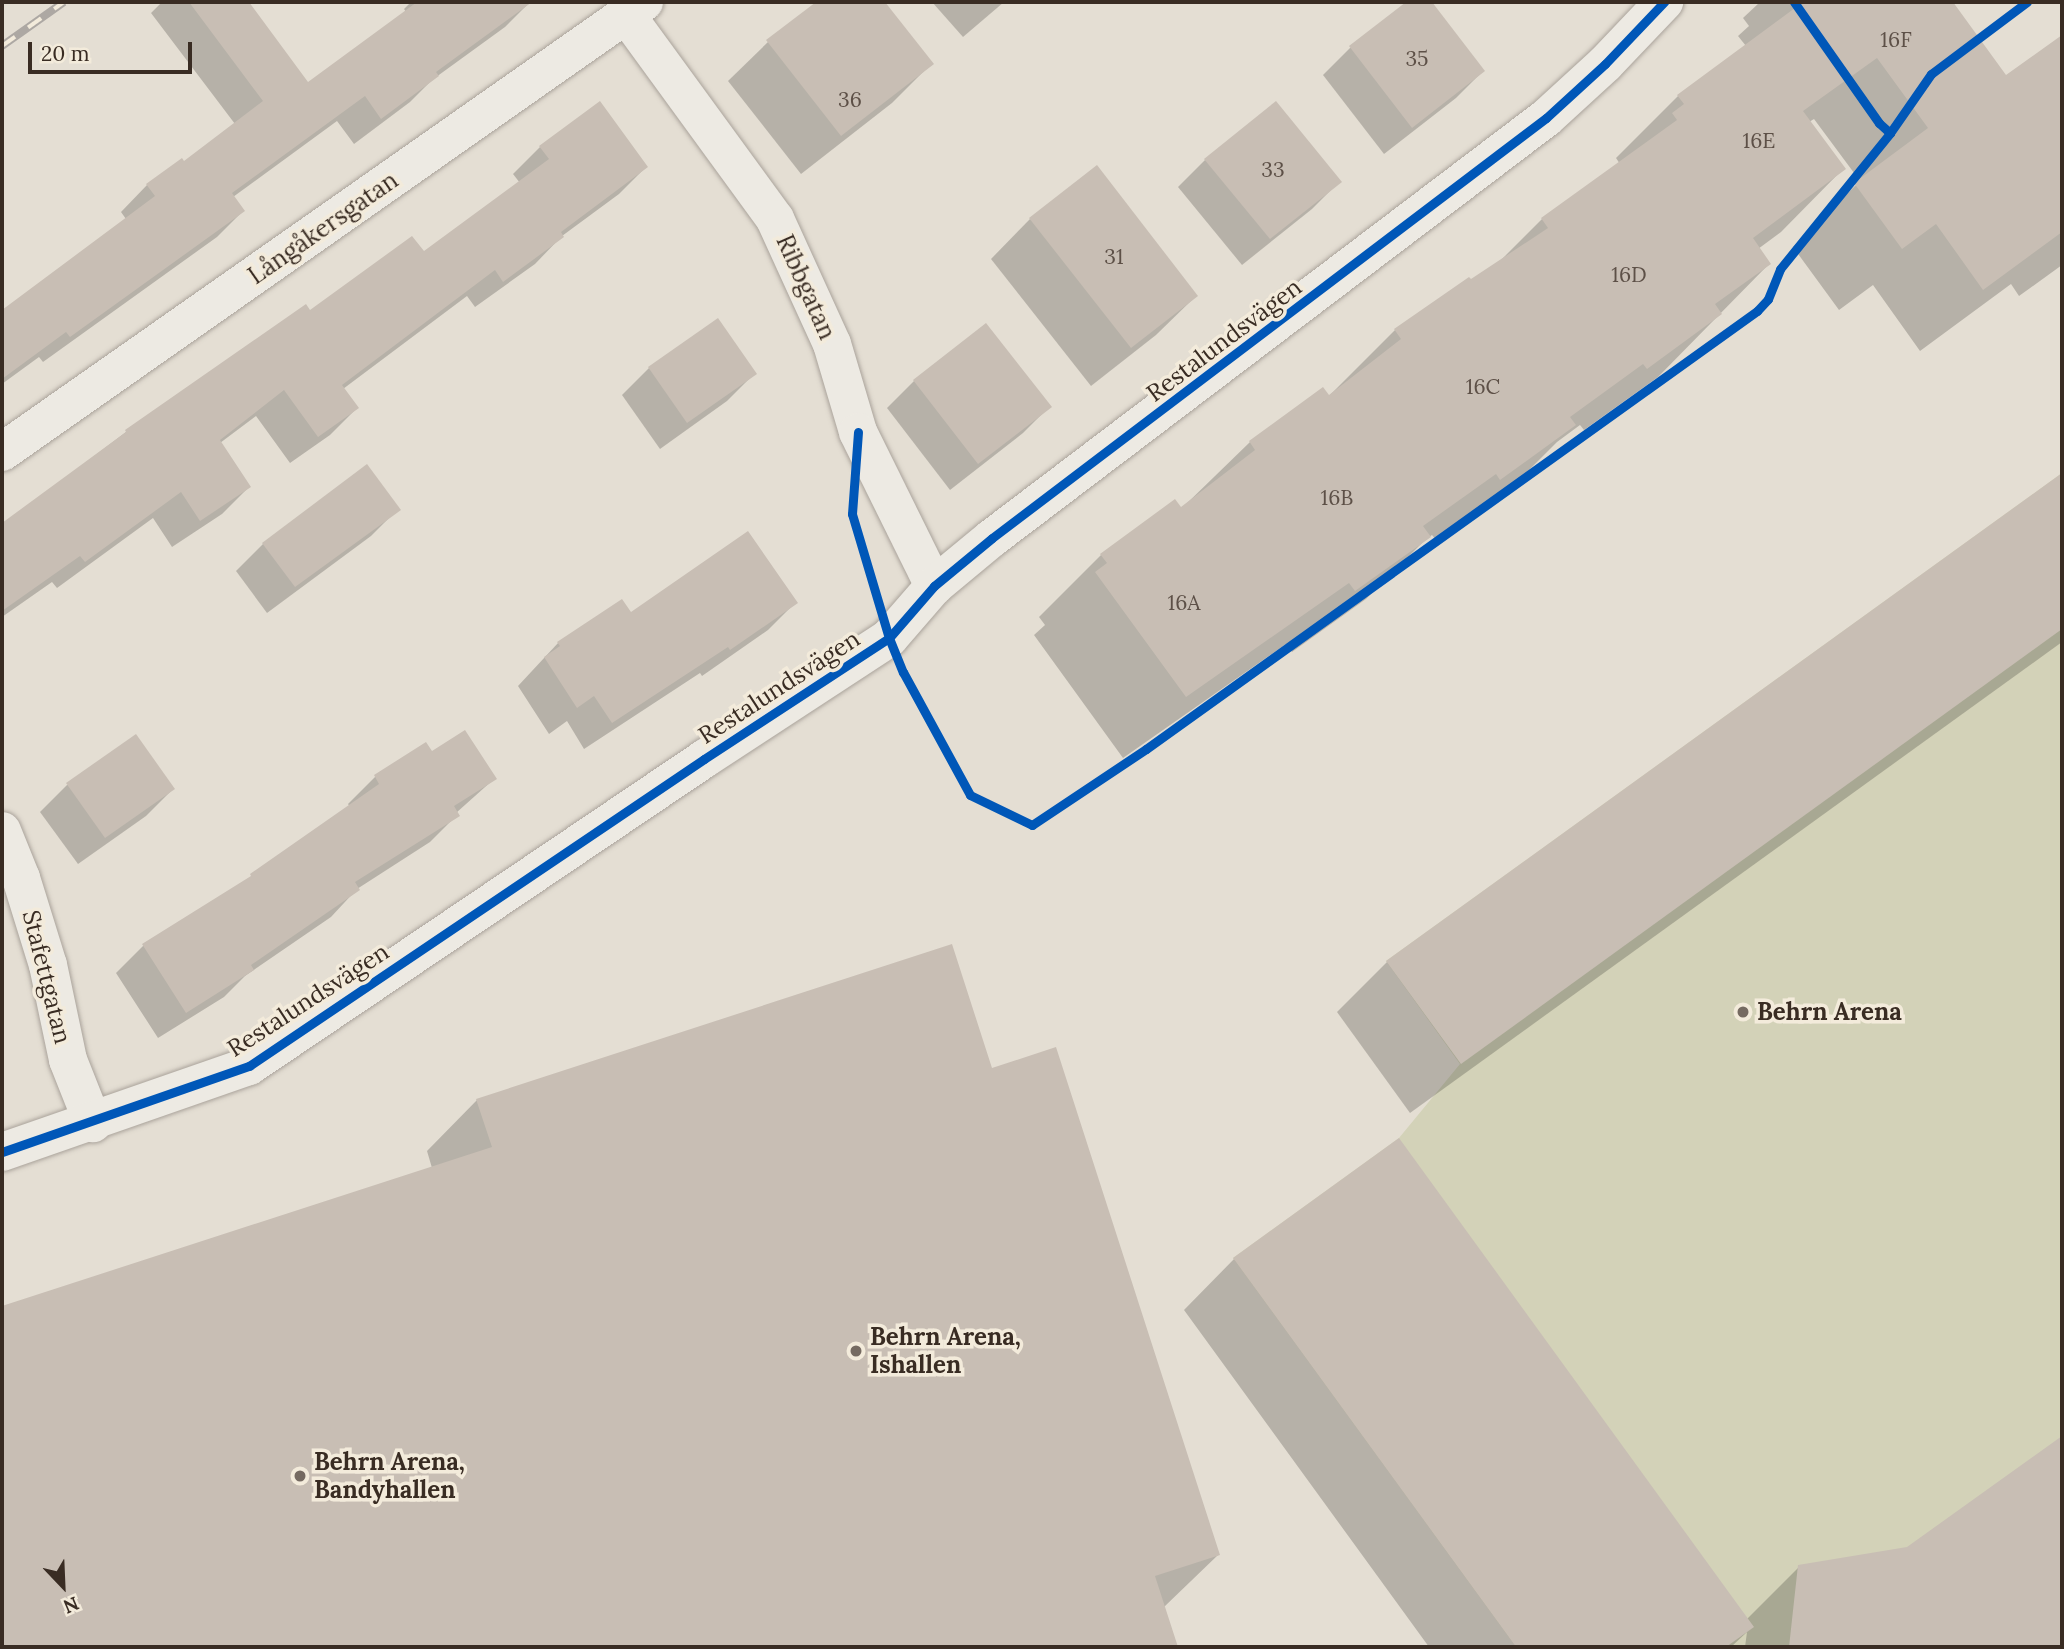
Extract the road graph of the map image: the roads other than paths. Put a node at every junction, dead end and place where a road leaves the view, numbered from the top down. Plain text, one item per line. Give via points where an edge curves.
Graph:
1 (1664, 2) edge
2 (635, 9) edge
3 (2, 452) edge
4 (933, 586) junction
5 (2, 831) edge
6 (93, 1123) junction
7 (2, 1152) edge

1 - 4 street, Restalundsvägen via 1546,118
2 - 3 street, Långåkersgatan
2 - 4 street, Ribbgatan via 775,219 832,344 858,432
4 - 6 street, Restalundsvägen via 889,638 249,1066
5 - 6 street, Stafettgatan via 48,964 68,1059
6 - 7 street, Restalundsvägen

